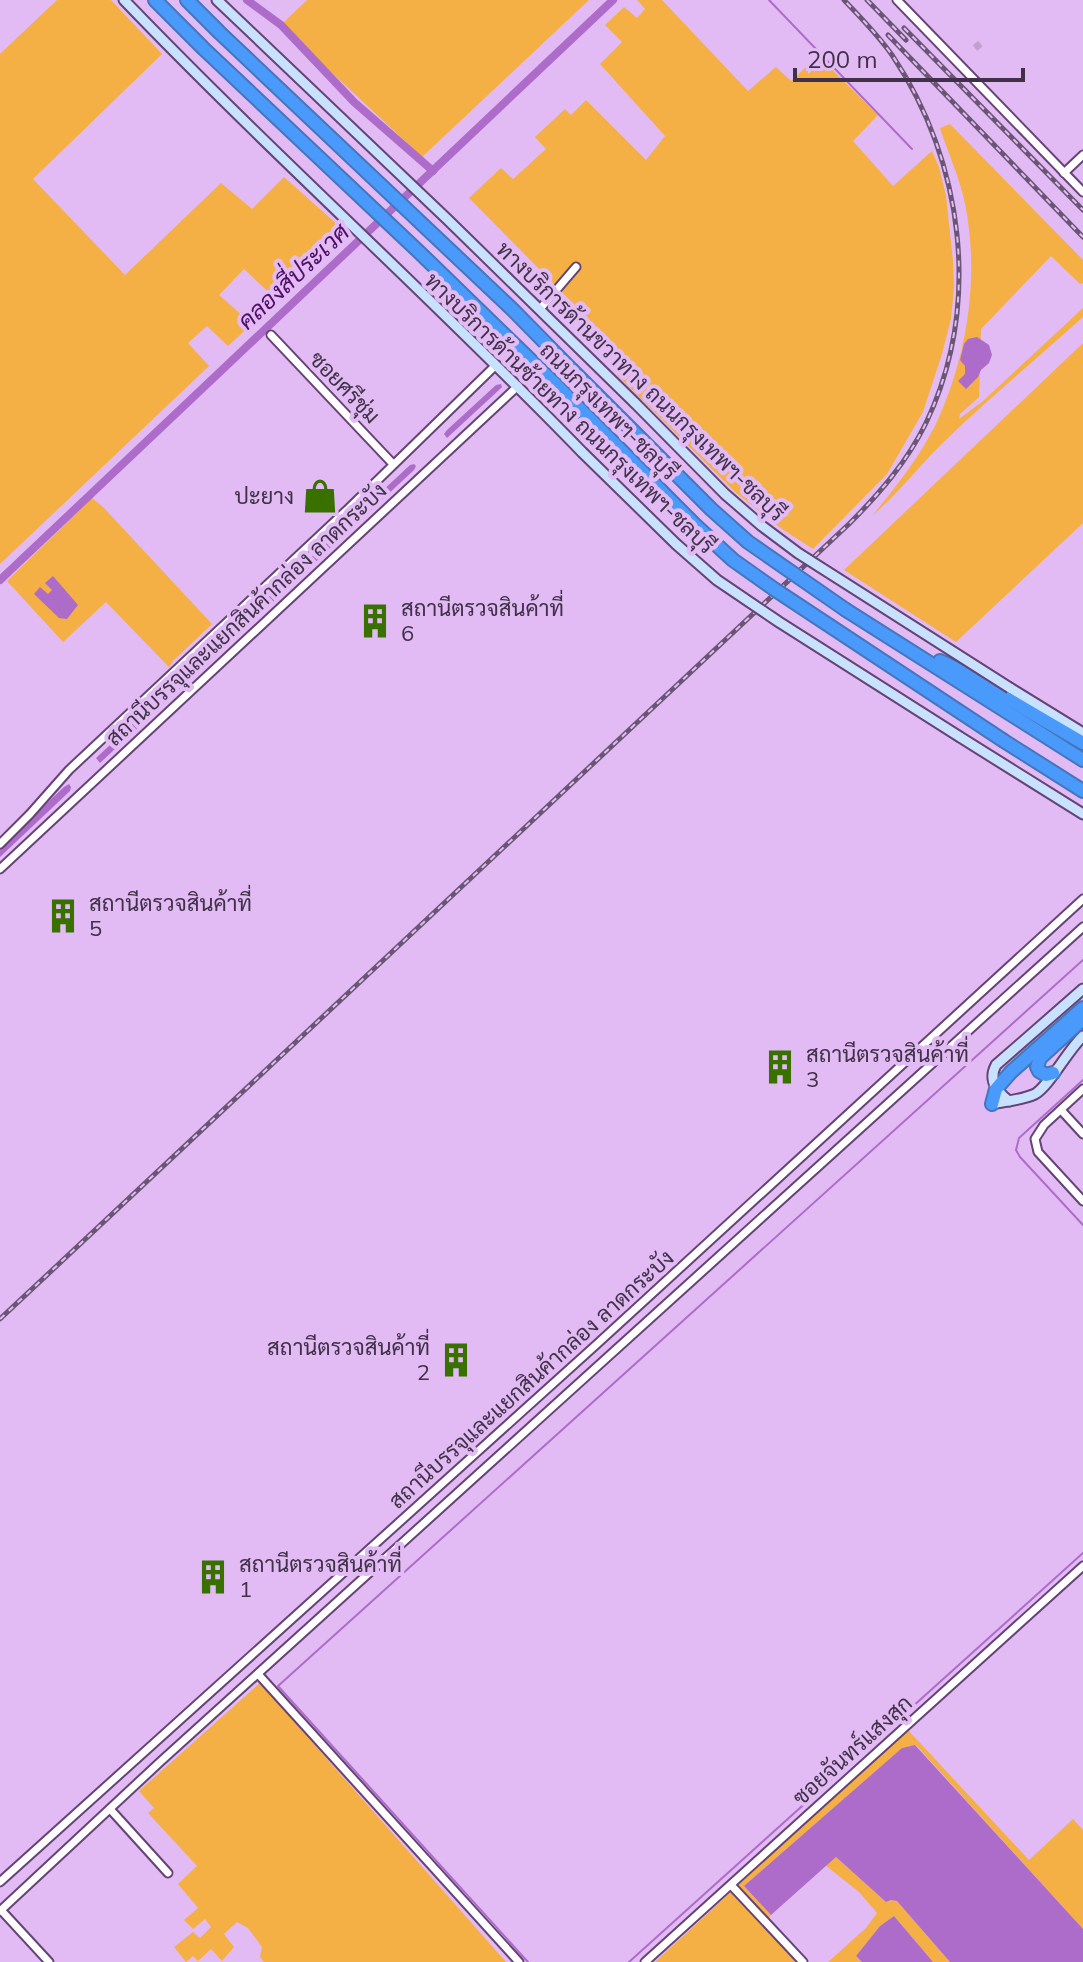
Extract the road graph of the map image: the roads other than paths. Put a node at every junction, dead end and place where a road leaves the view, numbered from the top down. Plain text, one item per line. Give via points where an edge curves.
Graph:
1 (124, 0) edge
2 (155, 0) edge
3 (187, 0) edge
4 (217, 0) edge
5 (898, 1) edge
6 (1083, 155) edge
7 (1064, 173) junction
8 (1083, 192) edge
9 (576, 267) dead end
10 (543, 305) junction
11 (271, 335) dead end
12 (496, 365) junction
13 (518, 386) junction
14 (393, 464) junction
15 (890, 638) junction
16 (1083, 733) edge
17 (1083, 743) edge
18 (1083, 760) edge
19 (1083, 793) edge
20 (1083, 814) edge
21 (0, 844) edge
22 (0, 869) edge
23 (1083, 899) edge
24 (1083, 927) edge
25 (1083, 989) edge
26 (1083, 1008) edge
27 (1083, 1019) edge
28 (949, 1022) junction
29 (1083, 1036) edge
30 (962, 1037) junction
31 (1053, 1073) junction
32 (996, 1089) junction
33 (1083, 1089) edge
34 (1009, 1101) junction
35 (992, 1104) joint
36 (1061, 1110) junction
37 (1083, 1134) edge
38 (820, 1139) junction
39 (834, 1153) junction
40 (1083, 1201) edge
41 (1083, 1566) edge
42 (258, 1674) junction
43 (185, 1718) junction
44 (196, 1730) junction
45 (110, 1809) junction
46 (168, 1873) dead end
47 (0, 1882) edge
48 (731, 1885) junction
49 (0, 1910) edge
50 (40, 1953) junction
51 (32, 1962) edge
52 (49, 1962) edge
53 (519, 1962) edge
54 (645, 1962) edge
55 (803, 1962) edge

1 - 12 main road, ทางบริการด้านซ้ายทาง ถนนกรุงเทพฯ-ชลบุรี
2 - 19 highway, ถนนกรุงเทพฯ-ชลบุรี, bridge via 733,560
3 - 15 highway, ถนนกรุงเทพฯ-ชลบุรี, bridge via 513,310 711,509 748,542
4 - 10 main road, ทางบริการด้านขวาทาง ถนนกรุงเทพฯ-ชลบุรี
5 - 7 street
6 - 7 street
7 - 8 street
9 - 10 street
10 - 16 main road, ทางบริการด้านขวาทาง ถนนกรุงเทพฯ-ชลบุรี, bridge via 762,526
11 - 14 street, ซอยศรีชุ่ม
12 - 13 main road, ทางบริการด้านซ้ายทาง ถนนกรุงเทพฯ-ชลบุรี
12 - 14 street, สถานีบรรจุและแยกสินค้ากล่อง ลาดกระบัง
13 - 20 main road, ทางบริการด้านซ้ายทาง ถนนกรุงเทพฯ-ชลบุรี, bridge via 717,580
13 - 22 street, สถานีบรรจุและแยกสินค้ากล่อง ลาดกระบัง
14 - 21 street, สถานีบรรจุและแยกสินค้ากล่อง ลาดกระบัง via 69,770
15 - 17 highway via 955,668
15 - 18 highway, ถนนกรุงเทพฯ-ชลบุรี
23 - 28 street, สถานีบรรจุและแยกสินค้ากล่อง ลาดกระบัง
24 - 30 street, สถานีบรรจุและแยกสินค้ากล่อง ลาดกระบัง
25 - 32 main road via 996,1065
26 - 32 highway
27 - 31 highway via 1040,1058 1037,1067 1042,1074
28 - 30 street
28 - 38 street, สถานีบรรจุและแยกสินค้ากล่อง ลาดกระบัง
29 - 31 main road
30 - 39 street, สถานีบรรจุและแยกสินค้ากล่อง ลาดกระบัง
31 - 34 main road via 1039,1091
32 - 34 main road
32 - 35 highway
33 - 36 street
34 - 35 main road
36 - 37 street
36 - 40 street via 1044,1125 1035,1145
38 - 39 street
38 - 43 street, สถานีบรรจุและแยกสินค้ากล่อง ลาดกระบัง
39 - 42 street, สถานีบรรจุและแยกสินค้ากล่อง ลาดกระบัง
41 - 48 street, ซอยจันทร์แสงสุก
42 - 44 street, สถานีบรรจุและแยกสินค้ากล่อง ลาดกระบัง
42 - 53 street
43 - 44 street
43 - 47 street, สถานีบรรจุและแยกสินค้ากล่อง ลาดกระบัง
44 - 45 street, สถานีบรรจุและแยกสินค้ากล่อง ลาดกระบัง
45 - 46 street
45 - 49 street, สถานีบรรจุและแยกสินค้ากล่อง ลาดกระบัง
48 - 54 street, ซอยจันทร์แสงสุก
48 - 55 street
49 - 50 street
50 - 51 street
50 - 52 street

